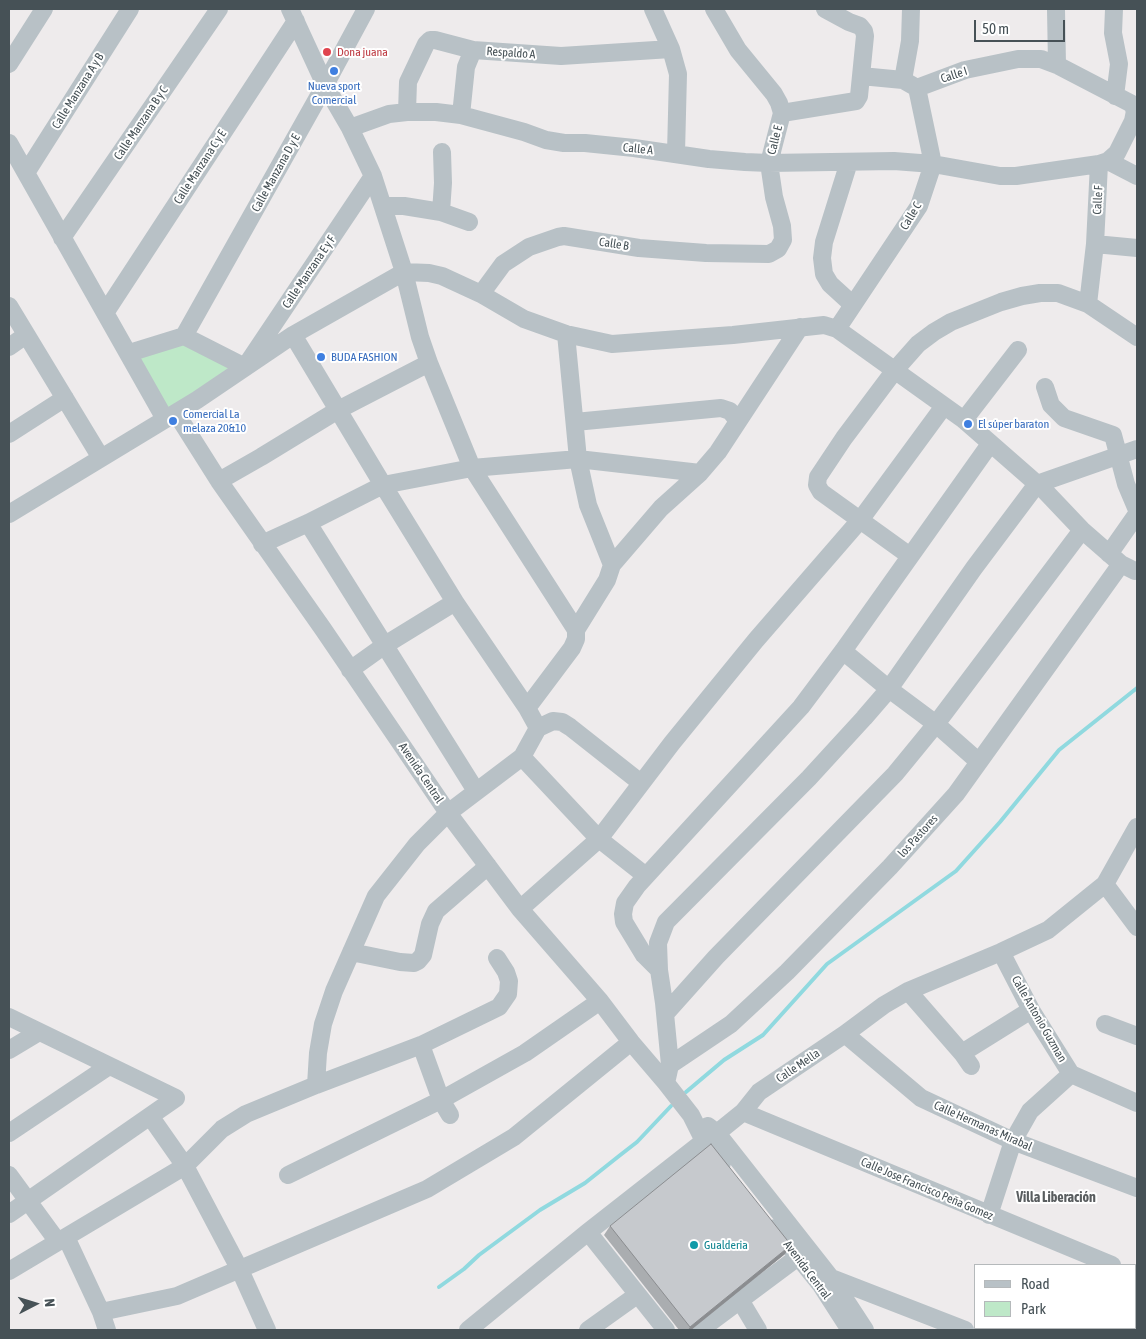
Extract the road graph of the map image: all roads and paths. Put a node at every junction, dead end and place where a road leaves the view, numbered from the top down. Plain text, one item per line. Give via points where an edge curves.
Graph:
1 (44, 9) edge
2 (130, 9) edge
3 (219, 9) edge
4 (366, 9) edge
5 (653, 9) edge
6 (714, 9) edge
7 (825, 9) edge
8 (911, 9) edge
9 (1056, 9) edge
10 (1114, 9) edge
11 (293, 15) edge
12 (671, 49) junction
13 (472, 50) junction
14 (9, 64) edge
15 (1056, 65) junction
16 (861, 76) junction
17 (910, 84) junction
18 (325, 85) junction
19 (1115, 96) junction
20 (1135, 104) edge
21 (407, 112) junction
22 (782, 113) junction
23 (461, 115) junction
24 (350, 128) junction
25 (9, 143) edge
26 (442, 152) dead end
27 (676, 153) junction
28 (848, 162) junction
29 (769, 163) junction
30 (1104, 163) junction
31 (933, 164) junction
32 (26, 173) junction
33 (373, 176) junction
34 (1137, 176) edge
35 (383, 206) junction
36 (441, 212) junction
37 (470, 222) dead end
38 (62, 238) junction
39 (1096, 244) junction
40 (1137, 248) edge
41 (769, 254) joint
42 (404, 272) junction
43 (481, 294) junction
44 (1088, 304) junction
45 (853, 305) junction
46 (9, 306) edge
47 (105, 313) junction
48 (800, 327) junction
49 (837, 329) junction
50 (566, 334) junction
51 (26, 335) junction
52 (293, 335) junction
53 (184, 336) junction
54 (1137, 338) edge
55 (9, 347) edge
56 (1018, 350) dead end
57 (129, 353) junction
58 (429, 363) junction
59 (245, 367) junction
60 (895, 370) junction
61 (1045, 386) dead end
62 (65, 398) junction
63 (944, 406) junction
64 (338, 410) junction
65 (171, 416) junction
66 (738, 420) junction
67 (964, 420) junction
68 (575, 422) junction
69 (9, 434) edge
70 (990, 444) junction
71 (1137, 449) edge
72 (1119, 455) junction
73 (101, 458) junction
74 (578, 459) junction
75 (472, 468) junction
76 (700, 473) junction
77 (219, 481) junction
78 (1037, 484) junction
79 (382, 485) junction
80 (1137, 510) edge
81 (9, 514) edge
82 (1137, 514) edge
83 (861, 519) junction
84 (308, 523) junction
85 (1082, 530) junction
86 (262, 544) junction
87 (910, 556) junction
88 (1122, 563) junction
89 (612, 565) junction
90 (455, 602) junction
91 (576, 630) junction
92 (386, 645) junction
93 (843, 652) junction
94 (350, 670) junction
95 (889, 689) junction
96 (527, 708) junction
97 (936, 724) junction
98 (538, 728) junction
99 (522, 757) junction
100 (979, 762) junction
101 (641, 783) junction
102 (476, 791) junction
103 (448, 813) junction
104 (1137, 827) edge
105 (599, 839) junction
106 (488, 866) junction
107 (646, 876) junction
108 (1105, 884) junction
109 (520, 909) junction
110 (1137, 927) edge
111 (351, 952) junction
112 (1001, 952) junction
113 (497, 958) dead end
114 (659, 970) junction
115 (908, 991) junction
116 (600, 1001) junction
117 (1031, 1010) junction
118 (666, 1013) junction
119 (9, 1017) edge
120 (1105, 1024) dead end
121 (39, 1032) junction
122 (845, 1034) junction
123 (1137, 1036) edge
124 (631, 1042) junction
125 (421, 1045) junction
126 (9, 1050) edge
127 (670, 1065) junction
128 (109, 1066) junction
129 (1071, 1074) junction
130 (666, 1083) junction
131 (316, 1085) junction
132 (1137, 1103) edge
133 (445, 1107) junction
134 (743, 1112) junction
135 (150, 1116) junction
136 (9, 1132) edge
137 (711, 1137) junction
138 (1013, 1141) junction
139 (185, 1166) junction
140 (9, 1175) edge
141 (288, 1175) dead end
142 (1137, 1188) edge
143 (28, 1200) junction
144 (9, 1214) edge
145 (989, 1215) junction
146 (588, 1232) junction
147 (62, 1240) junction
148 (798, 1257) junction
149 (1090, 1261) edge
150 (1106, 1264) edge
151 (240, 1270) junction
152 (9, 1271) edge
153 (831, 1278) junction
154 (637, 1294) junction
155 (740, 1300) junction
156 (101, 1312) junction
157 (957, 1329) edge
158 (107, 1330) edge
159 (267, 1330) edge
160 (468, 1330) edge
161 (588, 1330) edge
162 (666, 1330) edge
163 (700, 1330) edge
164 (758, 1330) edge
165 (850, 1330) edge
166 (866, 1330) edge

1 - 14 street
2 - 32 street, Calle Manzana A y B
3 - 38 street, Calle Manzana B y C
4 - 18 street, Calle Manzana D y E
5 - 12 street
6 - 22 street, Calle E via 738,50 780,103
7 - 16 street via 864,31
8 - 17 street
9 - 15 street
10 - 19 street via 1113,33 1119,64
11 - 18 street
11 - 47 street, Calle Manzana C y E
12 - 13 street, Respaldo A via 561,56
12 - 27 street via 678,74
13 - 21 street, Respaldo A via 430,40 408,82
13 - 23 street via 466,67
15 - 17 street, Calle I via 1041,59 1018,59
15 - 19 street, Calle I
16 - 17 street, Calle I
16 - 22 street via 856,101
17 - 31 street
18 - 24 street
18 - 53 street, Calle Manzana D y E
19 - 20 street, Calle I
20 - 30 street via 1133,121 1117,153
21 - 23 street, Calle A
21 - 24 street, Calle A via 389,114
22 - 29 street, Calle E
23 - 27 street, Calle A via 546,140
24 - 33 street
25 - 32 street, Avenida Central
26 - 36 street
27 - 29 street, Calle A
28 - 29 street, Calle A
28 - 31 street, Calle A
28 - 45 street via 822,258 824,274 830,284
29 - 41 street, Calle E via 783,240 778,249
30 - 31 street, Calle A via 1016,176
30 - 34 street
30 - 39 street, Calle F
31 - 45 street, Calle C via 919,206
32 - 38 street, Avenida Central
33 - 35 street
33 - 59 street, Calle Manzana E y F
35 - 36 street
35 - 42 street
36 - 37 street
38 - 47 street, Avenida Central
39 - 40 street
39 - 44 street, Calle F
41 - 43 street, Calle B via 639,248 564,236 529,248 503,264
42 - 43 street via 436,274
42 - 52 street
42 - 58 street
43 - 50 street via 524,319
44 - 54 street
44 - 60 street via 1058,293 1040,293 1000,302 934,332 918,344
45 - 49 street, Calle C
46 - 51 street
47 - 57 street, Avenida Central
48 - 49 street via 824,325
48 - 50 street via 612,344
48 - 66 street
49 - 60 street
50 - 68 street
51 - 55 street
51 - 62 street
52 - 59 street
52 - 64 street
53 - 57 street
53 - 59 street
56 - 67 street
57 - 65 street, Avenida Central
58 - 64 street
58 - 75 street
59 - 65 street
60 - 63 street
60 - 83 street via 818,477 821,492
61 - 72 street via 1051,405 1064,418 1113,435
62 - 69 street
62 - 73 street
63 - 67 street
63 - 83 street
64 - 77 street
64 - 79 street
65 - 73 street
65 - 77 street, Avenida Central
66 - 68 street via 730,411 721,408
66 - 76 street
67 - 70 street
68 - 74 street
70 - 78 street
70 - 87 street
71 - 72 street
72 - 78 street
72 - 80 street
73 - 81 street
74 - 75 street
74 - 76 street
74 - 89 street via 588,505
75 - 79 street
75 - 91 street
76 - 89 street via 661,508
77 - 86 street, Avenida Central
78 - 85 street
78 - 95 street
79 - 84 street
79 - 90 street
82 - 88 street, los Pastores
83 - 87 street
83 - 101 street via 756,640
84 - 86 street
84 - 92 street
85 - 88 street
85 - 97 street
86 - 94 street, Avenida Central
87 - 93 street
88 - 100 street, los Pastores
89 - 91 street via 607,580
90 - 92 street
90 - 96 street
91 - 96 street via 572,648
92 - 94 street
92 - 102 street
93 - 95 street
93 - 107 street via 801,707
94 - 103 street, Avenida Central
95 - 97 street
95 - 114 street via 809,778 666,922 658,943
96 - 98 street
97 - 100 street
97 - 118 street via 894,774
98 - 99 street
98 - 101 street via 553,721 562,722
99 - 102 street
99 - 105 street
100 - 127 street, los Pastores via 956,794 903,852 787,972 732,1024
101 - 105 street
102 - 103 street
103 - 106 street, Avenida Central
103 - 111 street via 417,844 376,896
104 - 108 street, Calle Mella
105 - 107 street
105 - 109 street
106 - 109 street, Avenida Central
106 - 111 street via 436,911 423,955 418,961 406,963
107 - 114 street via 625,903 624,922 644,955
108 - 110 street
108 - 112 street, Calle Mella via 1048,930
109 - 116 street, Avenida Central
111 - 131 street via 323,1024
112 - 115 street, Calle Mella
112 - 117 street, Calle Antonio Guzman
113 - 125 street via 509,981 504,1002
114 - 118 street
115 - 117 street via 966,1059
115 - 122 street, Calle Mella
116 - 124 street, Avenida Central
116 - 133 street
117 - 129 street, Calle Antonio Guzman
118 - 127 street
119 - 121 street
120 - 123 street
121 - 126 street
121 - 128 street
122 - 134 street, Calle Mella via 759,1092
122 - 138 street, Calle Hermanas Mirabal via 921,1098
124 - 130 street, Avenida Central
124 - 151 street via 514,1137 427,1189
125 - 131 street
125 - 133 street
127 - 130 street
128 - 135 street via 176,1098
128 - 136 street
129 - 132 street, Calle Antonio Guzman
129 - 138 street via 1030,1112
130 - 137 street, Avenida Central
131 - 139 street via 246,1114 222,1129
133 - 141 street
134 - 137 street, Calle Mella
134 - 145 street, Calle Jose Francisco Peña Gomez
135 - 139 street
135 - 143 street
137 - 146 street, Calle Mella
137 - 148 street, Avenida Central
137 - 153 street, Avenida Central
138 - 142 street, Calle Hermanas Mirabal
138 - 145 street
139 - 147 street
139 - 151 street
140 - 143 street
143 - 144 street
143 - 147 street
145 - 149 street, Calle Jose Francisco Peña Gomez
146 - 154 street
146 - 160 street, Calle Mella
147 - 152 street
147 - 156 street
148 - 155 street
148 - 165 street, Avenida Central
149 - 150 street, Calle Jose Francisco Peña Gomez
151 - 156 street via 178,1296
151 - 159 street
153 - 157 street
153 - 166 street, Avenida Central
154 - 161 street
154 - 162 street
155 - 163 street
155 - 164 street
156 - 158 street

